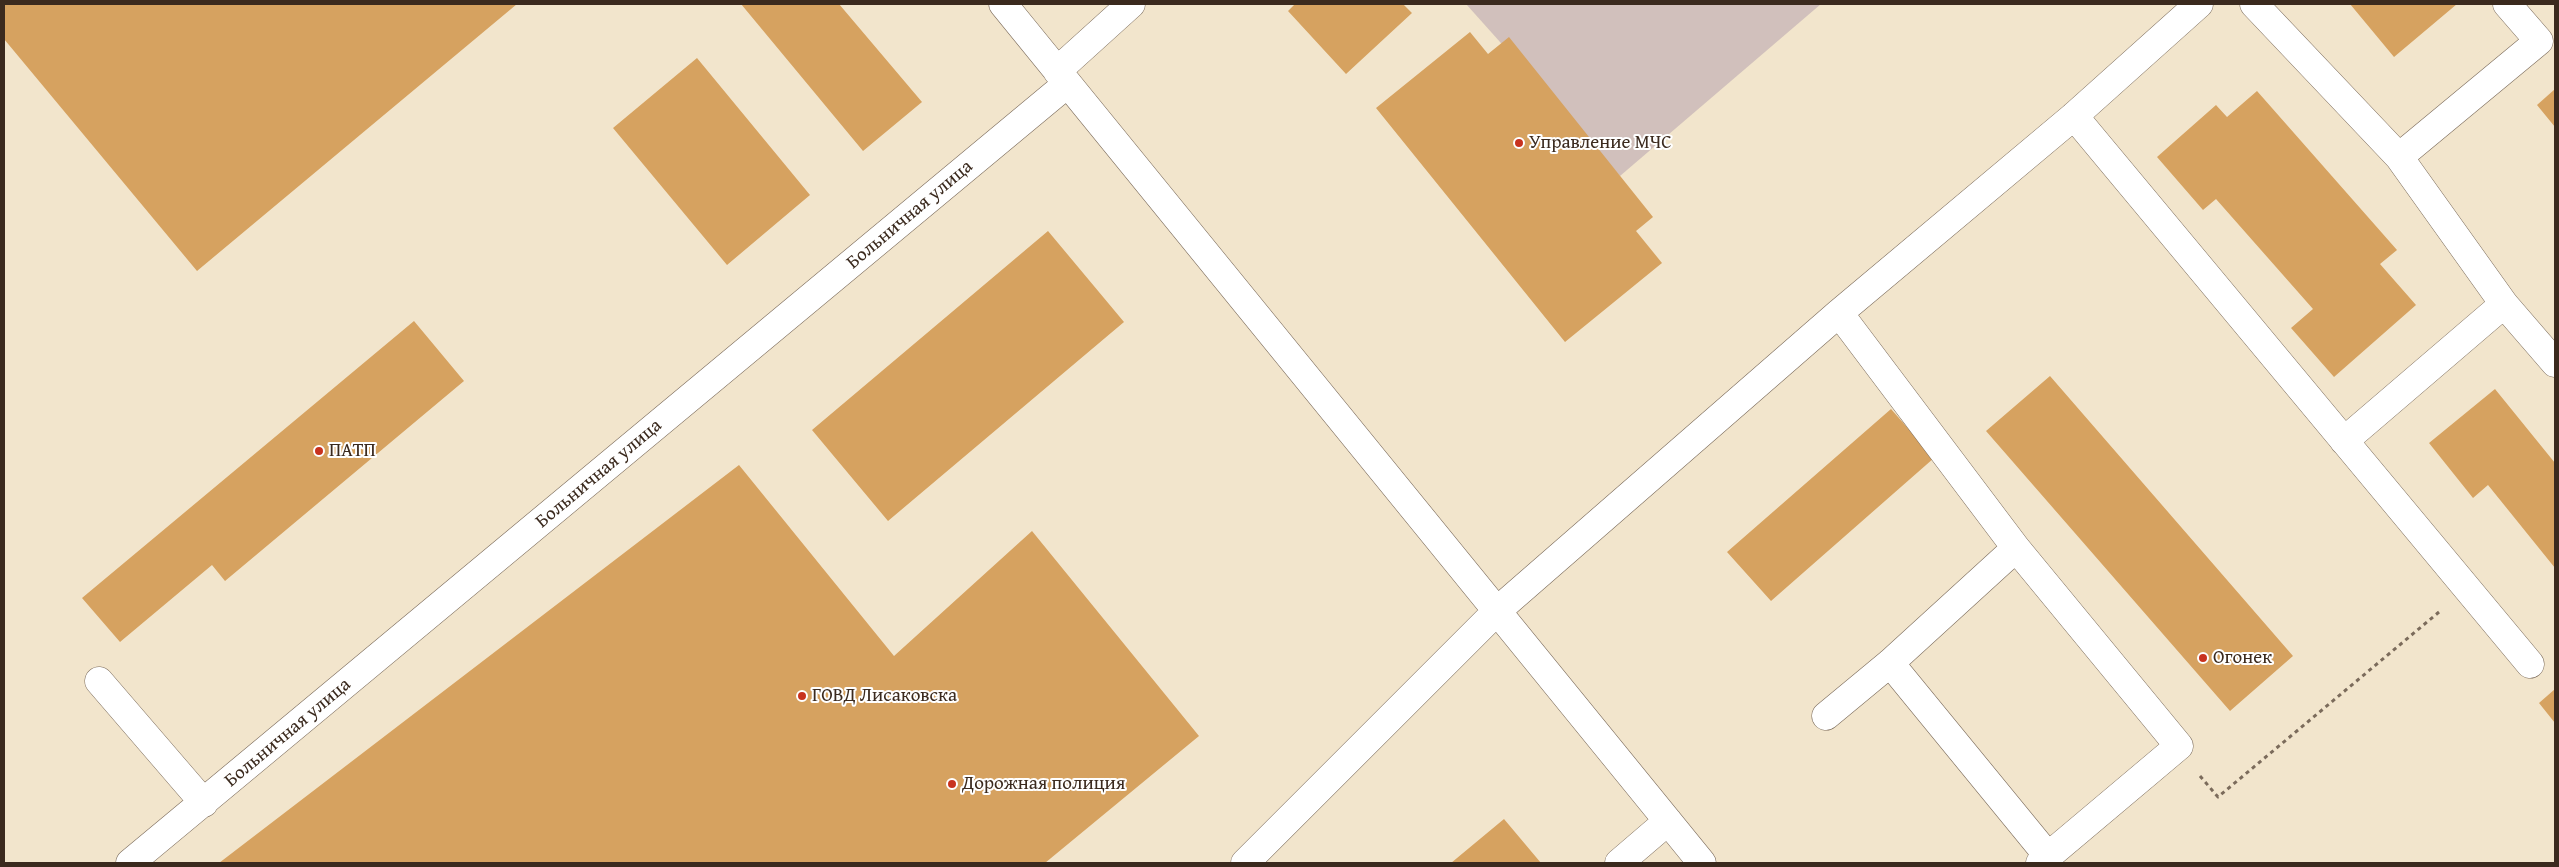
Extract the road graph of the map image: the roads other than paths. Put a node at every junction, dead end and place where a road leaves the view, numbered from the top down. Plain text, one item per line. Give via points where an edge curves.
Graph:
1 (1003, 4) edge
2 (1131, 4) edge
3 (2199, 4) edge
4 (2254, 4) edge
5 (2507, 4) edge
6 (2547, 34) edge
7 (1062, 77) junction
8 (2074, 116) junction
9 (2399, 157) junction
10 (2504, 304) junction
11 (1839, 314) junction
12 (2555, 363) edge
13 (2344, 441) junction
14 (2016, 548) junction
15 (1498, 610) junction
16 (1890, 663) junction
17 (2530, 664) dead end
18 (99, 681) dead end
19 (1826, 716) dead end
20 (204, 802) junction
21 (1668, 821) junction
22 (2044, 860) edge
23 (130, 863) edge
24 (1245, 863) edge
25 (1619, 863) edge
26 (1702, 863) edge

1 - 7 street
2 - 7 street, Больничная улица
3 - 8 street
4 - 9 street
5 - 6 street
6 - 9 street
7 - 15 street
7 - 20 street, Больничная улица
8 - 11 street
8 - 13 street
9 - 10 street
10 - 12 street
10 - 13 street
11 - 14 street
11 - 15 street
13 - 17 street
14 - 16 street
14 - 22 street via 2179,746
15 - 21 street
15 - 24 street
16 - 19 street
16 - 22 street
18 - 20 street
20 - 23 street, Больничная улица
21 - 25 street
21 - 26 street

